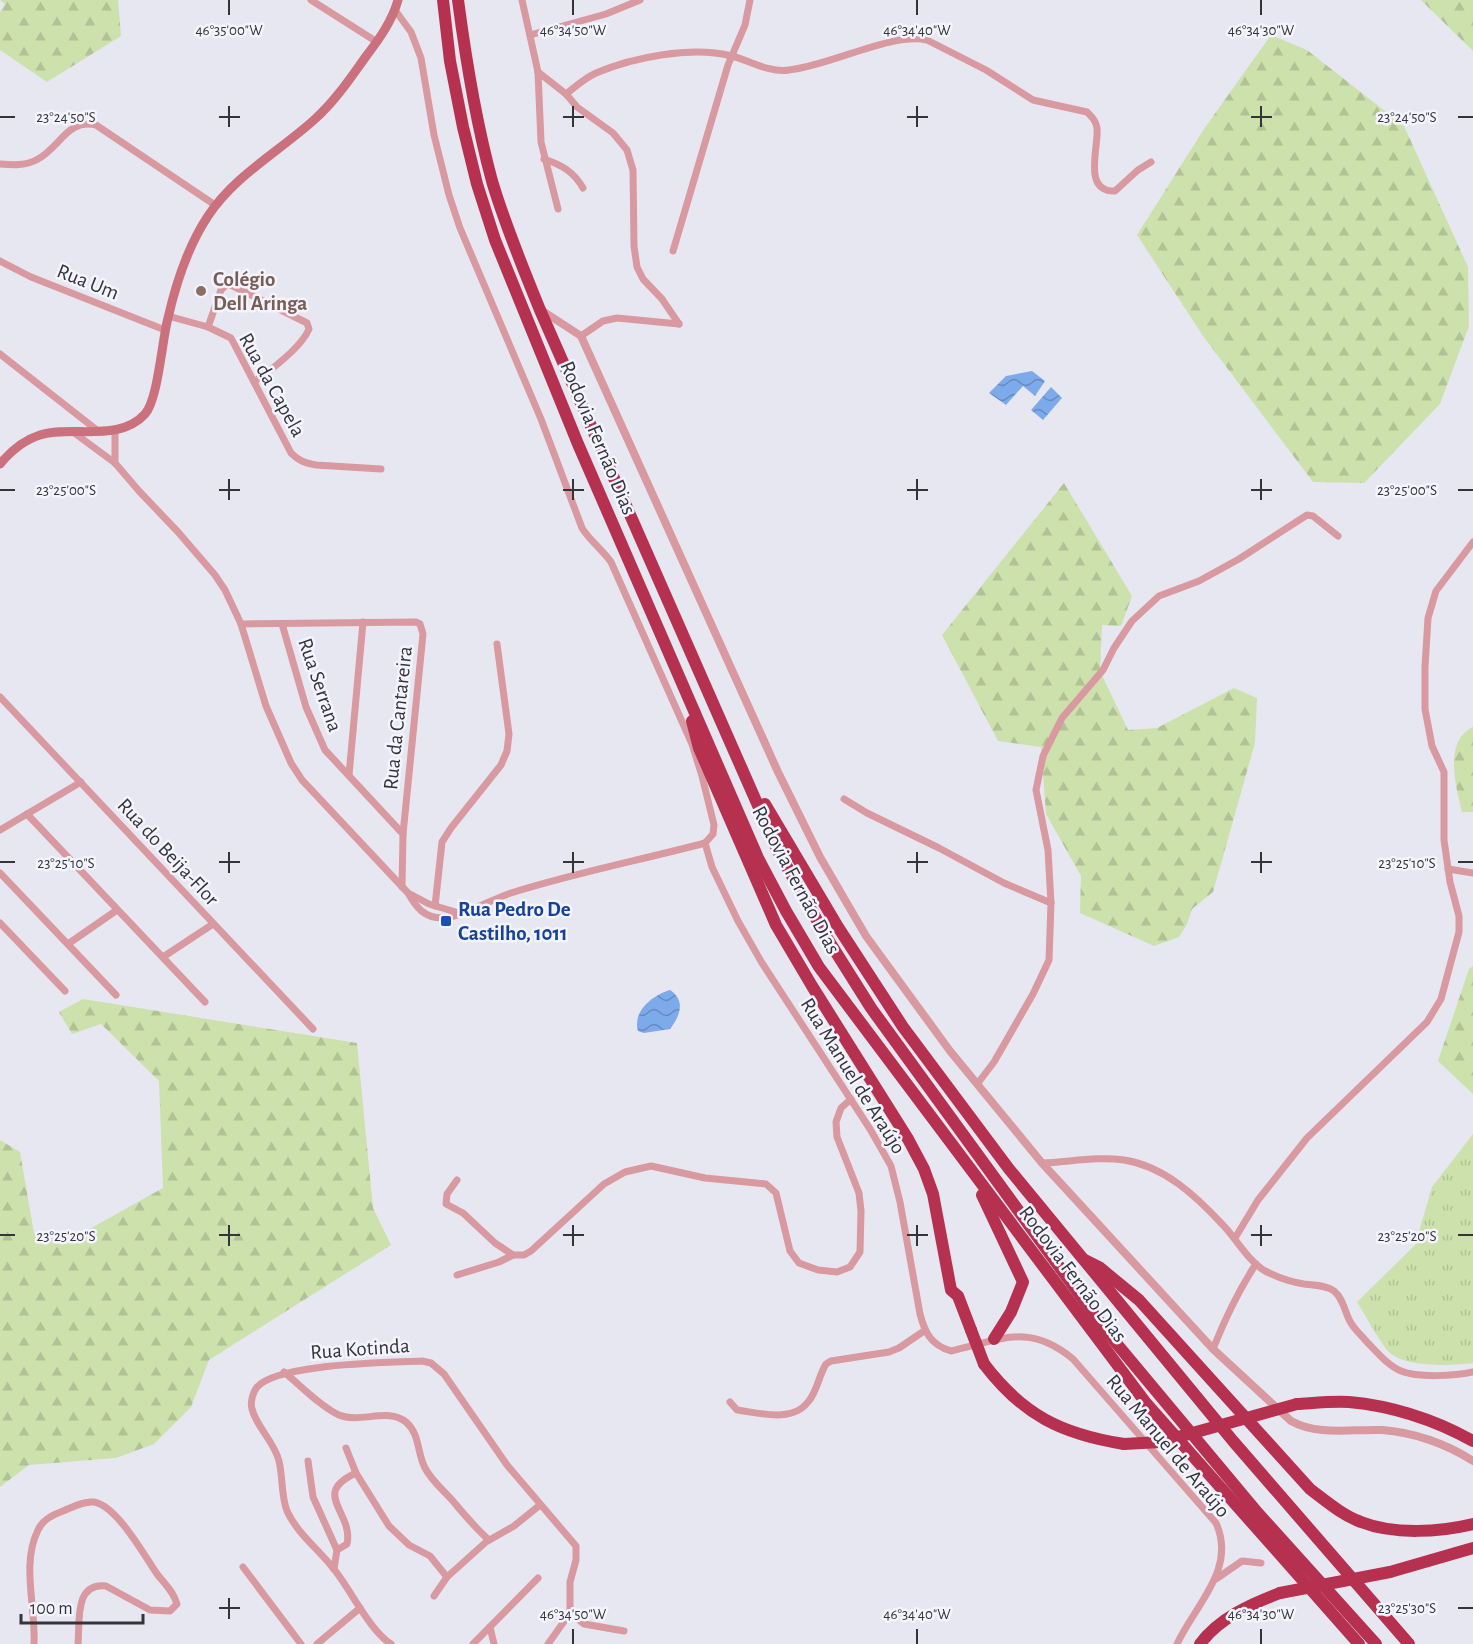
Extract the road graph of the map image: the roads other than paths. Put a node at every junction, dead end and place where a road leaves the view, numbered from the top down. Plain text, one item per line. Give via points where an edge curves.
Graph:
1 (310, 0) edge
2 (443, 0) edge
3 (458, 0) edge
4 (522, 0) edge
5 (640, 0) edge
6 (750, 0) edge
7 (397, 5) edge
8 (530, 35) junction
9 (377, 42) junction
10 (732, 56) junction
11 (538, 72) junction
12 (566, 94) junction
13 (544, 159) junction
14 (1151, 162) dead end
15 (0, 164) edge
16 (583, 188) dead end
17 (215, 206) junction
18 (558, 209) dead end
19 (673, 251) dead end
20 (0, 261) edge
21 (540, 310) junction
22 (168, 316) junction
23 (208, 327) junction
24 (165, 330) junction
25 (582, 336) junction
26 (0, 354) edge
27 (254, 382) junction
28 (115, 429) junction
29 (72, 431) junction
30 (98, 431) junction
31 (115, 463) junction
32 (0, 464) edge
33 (381, 469) dead end
34 (1338, 536) dead end
35 (1473, 542) edge
36 (363, 622) junction
37 (241, 624) junction
38 (282, 624) junction
39 (497, 644) dead end
40 (679, 676) junction
41 (1, 699) edge
42 (735, 754) junction
43 (349, 775) junction
44 (81, 782) junction
45 (844, 799) dead end
46 (27, 814) junction
47 (0, 830) edge
48 (404, 834) junction
49 (705, 843) junction
50 (747, 858) junction
51 (1448, 869) junction
52 (0, 873) edge
53 (1473, 873) edge
54 (405, 890) junction
55 (1052, 903) junction
56 (435, 906) junction
57 (117, 910) junction
58 (459, 913) junction
59 (0, 923) edge
60 (213, 924) junction
61 (795, 927) junction
62 (68, 945) junction
63 (163, 957) junction
64 (65, 991) dead end
65 (116, 995) dead end
66 (205, 1002) dead end
67 (313, 1029) dead end
68 (978, 1083) junction
69 (851, 1099) junction
70 (1042, 1163) junction
71 (968, 1166) junction
72 (457, 1180) dead end
73 (1235, 1238) junction
74 (513, 1255) junction
75 (1078, 1255) junction
76 (1256, 1264) junction
77 (457, 1275) dead end
78 (924, 1331) junction
79 (994, 1339) junction
80 (1213, 1349) junction
81 (284, 1372) junction
82 (1473, 1372) edge
83 (730, 1402) dead end
84 (1473, 1441) edge
85 (346, 1448) dead end
86 (308, 1461) dead end
87 (1473, 1461) edge
88 (356, 1473) junction
89 (540, 1505) junction
90 (1473, 1524) edge
91 (489, 1540) junction
92 (1473, 1548) edge
93 (337, 1550) junction
94 (1261, 1563) dead end
95 (243, 1567) dead end
96 (334, 1569) junction
97 (447, 1577) junction
98 (538, 1578) dead end
99 (1214, 1581) junction
100 (434, 1596) dead end
101 (360, 1608) junction
102 (570, 1613) junction
103 (490, 1627) junction
104 (624, 1631) dead end
105 (387, 1643) edge
106 (34, 1644) edge
107 (78, 1644) edge
108 (301, 1644) edge
109 (317, 1644) edge
110 (473, 1644) edge
111 (494, 1644) edge
112 (548, 1644) edge
113 (1177, 1644) edge
114 (1200, 1644) edge
115 (1359, 1644) edge
116 (1376, 1644) edge
117 (1409, 1644) edge

1 - 9 street
2 - 40 highway, Rodovia Fernão Dias via 463,127 495,240
3 - 21 highway, Rodovia Fernão Dias via 492,181
4 - 8 street
5 - 8 street via 606,14
6 - 10 street
7 - 9 main road
7 - 49 street via 421,58 434,135 460,228 541,418 582,528 611,562 692,744 714,825 713,834
8 - 11 street
9 - 17 main road via 333,102
10 - 12 street via 664,55 596,73
10 - 14 street via 774,69 792,70 905,38 927,40 1033,100 1087,112 1097,127 1094,164 1102,188 1115,191
10 - 19 street
11 - 12 street
11 - 13 street
12 - 25 street via 613,133 627,150 633,170 637,267 679,324 617,318 603,321
13 - 16 street via 566,168
13 - 18 street
15 - 17 street via 20,165 37,159 56,146 76,124 96,124
17 - 22 main road via 187,258
20 - 24 street, Rua Um
21 - 25 street
21 - 42 highway, Rodovia Fernão Dias
22 - 23 street, Rua da Capela
22 - 24 main road
23 - 27 street, Rua da Capela via 231,338
23 - 27 street via 220,290 226,285 307,323 306,336
24 - 28 main road via 149,409 133,423
25 - 68 street via 820,858 866,936
26 - 30 street
27 - 33 street, Rua da Capela via 297,459 305,464
28 - 30 main road
28 - 31 street
29 - 30 main road
29 - 31 street
29 - 32 main road via 28,440
31 - 37 street via 215,575
34 - 55 street via 1320,520 1307,515 1239,559 1159,596 1131,621 1103,670 1062,718 1043,756 1036,790 1048,850
35 - 51 street via 1436,591 1428,618 1425,709 1432,746 1444,772
36 - 38 street, Rua da Cantareira
36 - 43 street
36 - 48 street, Rua da Cantareira via 416,622 422,628
37 - 38 street, Rua da Cantareira
37 - 54 street via 266,706 291,763
38 - 43 street, Rua Serrana via 319,738 329,756
39 - 56 street via 507,751 501,765 442,842
40 - 50 highway via 699,748
40 - 61 highway, Rodovia Fernão Dias via 758,858
41 - 44 street, Rua do Beija-Flor
42 - 75 highway via 838,927 903,1026
42 - 116 highway, Rodovia Fernão Dias via 778,851 827,938 914,1070 1106,1330 1257,1512
43 - 48 street, Rua Serrana
44 - 46 street
44 - 60 street, Rua do Beija-Flor
45 - 55 street via 1004,883
46 - 47 street
46 - 57 street
48 - 54 street, Rua da Cantareira
49 - 58 street via 512,893
49 - 69 street, Rua Manuel de Araújo via 712,867 750,942
50 - 61 highway
50 - 84 highway, bridge via 776,925 924,1169 933,1194 951,1290 958,1296 984,1364 1023,1406 1093,1439 1124,1444 1160,1442 1297,1404 1348,1402 1398,1410 1448,1427
51 - 53 street
51 - 73 street via 1459,932 1435,1010 1415,1035 1307,1138 1258,1200
52 - 62 street
54 - 56 street
54 - 58 street via 423,913 444,918
55 - 68 street via 1046,969
56 - 58 street
57 - 62 street
57 - 63 street
59 - 64 street
60 - 63 street
60 - 67 street, Rua do Beija-Flor
61 - 71 highway, Rodovia Fernão Dias via 819,967
62 - 65 street
63 - 66 street
68 - 70 street
69 - 74 street via 841,1108 836,1122 837,1137 859,1193 861,1211 860,1252 850,1267 837,1272 799,1263 790,1251 776,1193 766,1184 705,1178 651,1166 625,1172 604,1184 531,1251
69 - 78 street, Rua Manuel de Araújo via 891,1166
70 - 73 street via 1108,1159 1142,1165 1194,1196
70 - 80 street
71 - 79 highway via 1023,1282
71 - 115 highway, Rodovia Fernão Dias via 1146,1403
72 - 74 street via 447,1194 446,1204 463,1213
73 - 76 street
74 - 77 street
75 - 90 highway via 1139,1300 1310,1489 1342,1512 1363,1523 1410,1532
75 - 117 highway
76 - 80 street via 1225,1318
76 - 82 street via 1288,1281 1323,1286 1335,1292 1354,1327 1377,1353 1401,1371 1459,1375
78 - 79 street, Rua Manuel de Araújo via 935,1344 951,1351
78 - 83 street via 889,1352 826,1364 808,1403 791,1414 737,1410
79 - 99 street, Rua Manuel de Araújo via 1030,1337 1059,1347 1073,1359 1216,1522 1223,1546
80 - 87 street via 1300,1426 1318,1430 1383,1430 1418,1436
81 - 89 street, Rua Kotinda via 431,1362 450,1381 487,1438
81 - 91 street via 337,1415 390,1415 405,1421 415,1434 421,1459 433,1480
81 - 96 street, Rua Kotinda via 256,1388 252,1409 279,1461 287,1511
85 - 88 street
86 - 93 street via 313,1497
88 - 93 street via 335,1488 333,1496 348,1540
88 - 97 street via 389,1526 430,1556
89 - 91 street
89 - 102 street, Rua Kotinda via 576,1546
91 - 97 street
92 - 114 highway, bridge via 1390,1572 1280,1593 1234,1614
93 - 96 street
94 - 99 street via 1242,1561
95 - 108 street
96 - 101 street, Rua Kotinda
97 - 100 street
98 - 103 street
99 - 113 street, Rua Manuel de Araújo
101 - 105 street, Rua Kotinda
101 - 109 street
102 - 104 street via 584,1624
102 - 112 street
103 - 110 street
103 - 111 street
106 - 107 street via 30,1573 38,1529 55,1514 83,1502 93,1502 110,1511 136,1540 177,1604 170,1611 157,1612 106,1586 91,1587 82,1600

